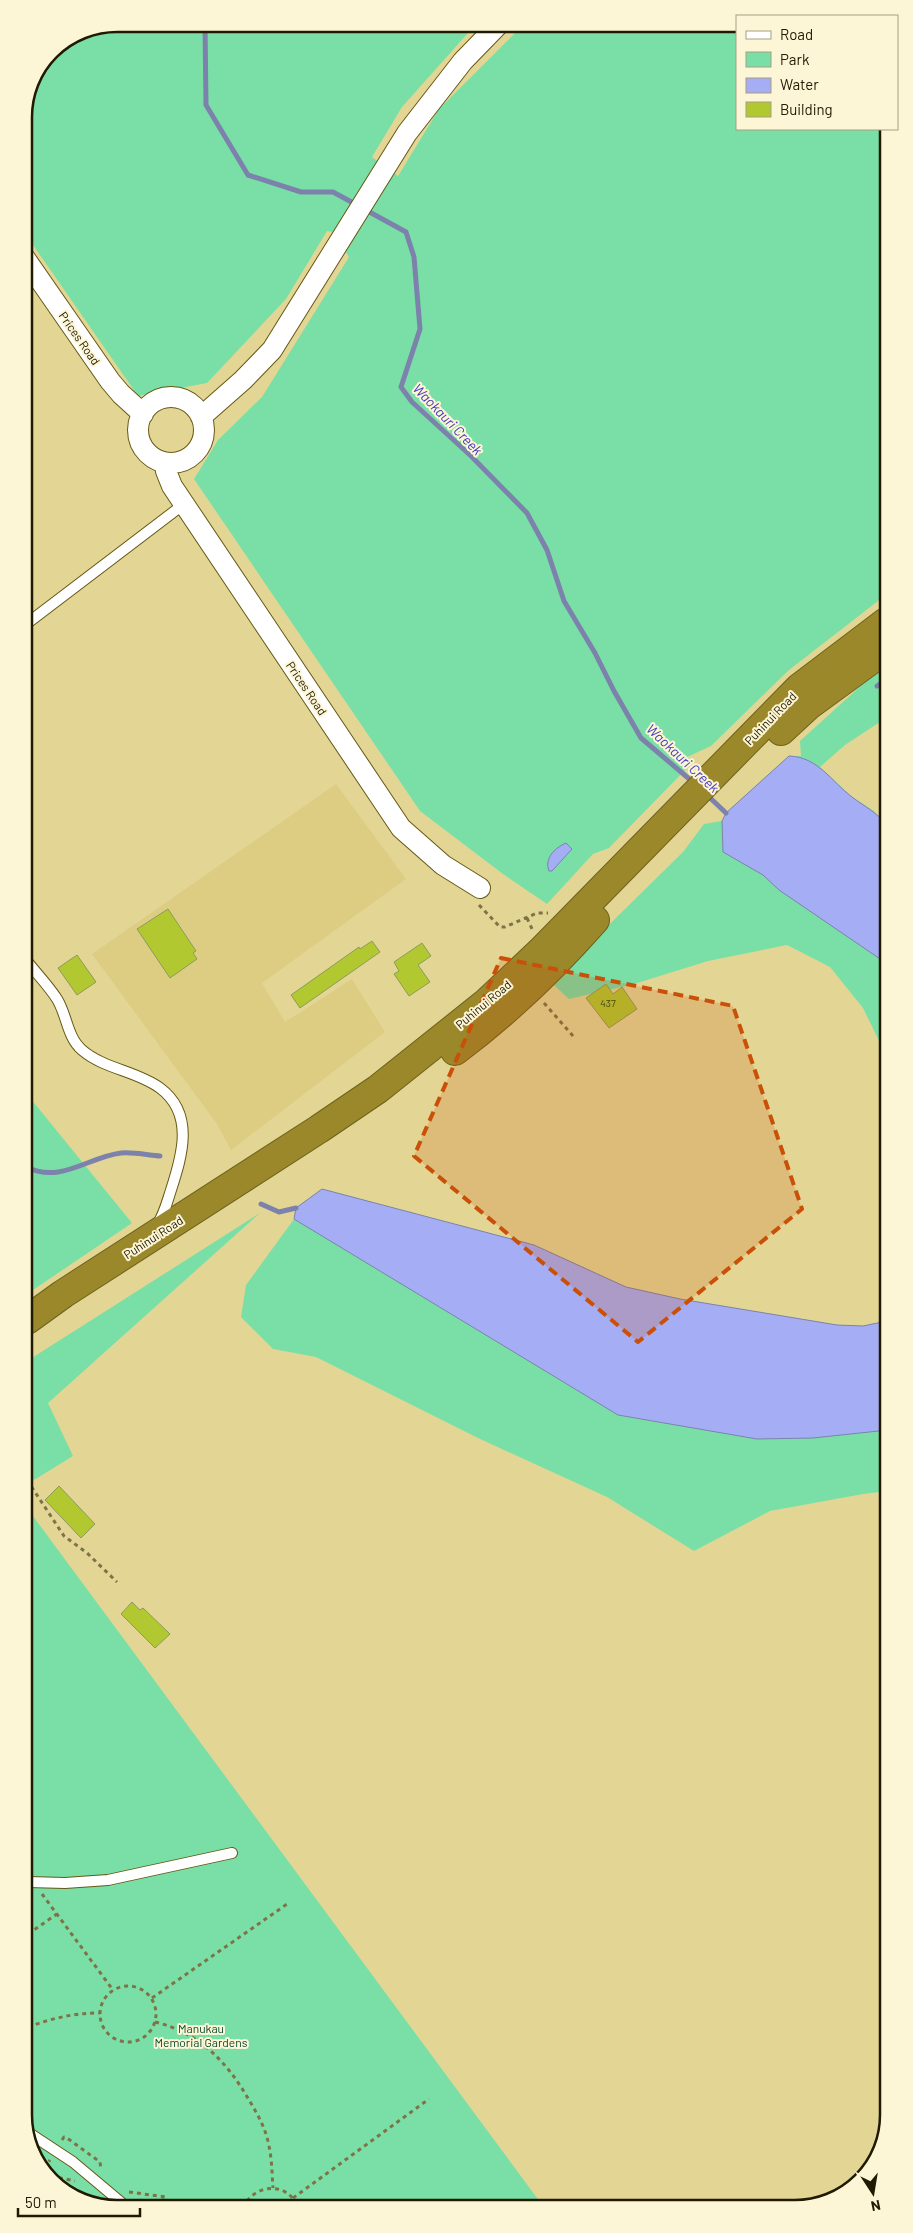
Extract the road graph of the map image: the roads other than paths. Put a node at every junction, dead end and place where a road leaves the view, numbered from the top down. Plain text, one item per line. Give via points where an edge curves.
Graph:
1 (491, 33) edge
2 (33, 270) edge
3 (143, 414) junction
4 (201, 417) junction
5 (165, 462) junction
6 (184, 504) junction
7 (33, 620) edge
8 (880, 627) edge
9 (880, 654) edge
10 (716, 783) junction
11 (695, 805) junction
12 (479, 896) road end
13 (33, 967) edge
14 (148, 1241) junction
15 (32, 1316) edge
16 (32, 1336) edge
17 (232, 1853) dead end
18 (32, 1882) edge
19 (36, 2138) edge
20 (118, 2200) edge

1 - 4 street via 458,68 408,133 272,350
2 - 3 street, Prices Road via 110,381
3 - 4 street via 156,402 174,398 190,404
3 - 5 street via 139,428 142,444 151,456
4 - 5 street via 204,436 197,451 185,460
5 - 6 street, Prices Road via 168,478
6 - 7 lane
6 - 12 street, Prices Road via 401,828
8 - 10 highway, Puhinui Road via 799,688
9 - 10 highway, Puhinui Road via 808,706
10 - 11 highway, Puhinui Road
11 - 14 highway, Puhinui Road via 517,975 378,1089
11 - 16 highway, Puhinui Road via 556,964 496,1020 276,1178
13 - 14 lane via 58,1000 74,1042 81,1049 159,1088 170,1097 179,1113 184,1142 180,1162 161,1219
14 - 15 highway, Puhinui Road
17 - 18 lane via 108,1880
19 - 20 lane via 73,2162

